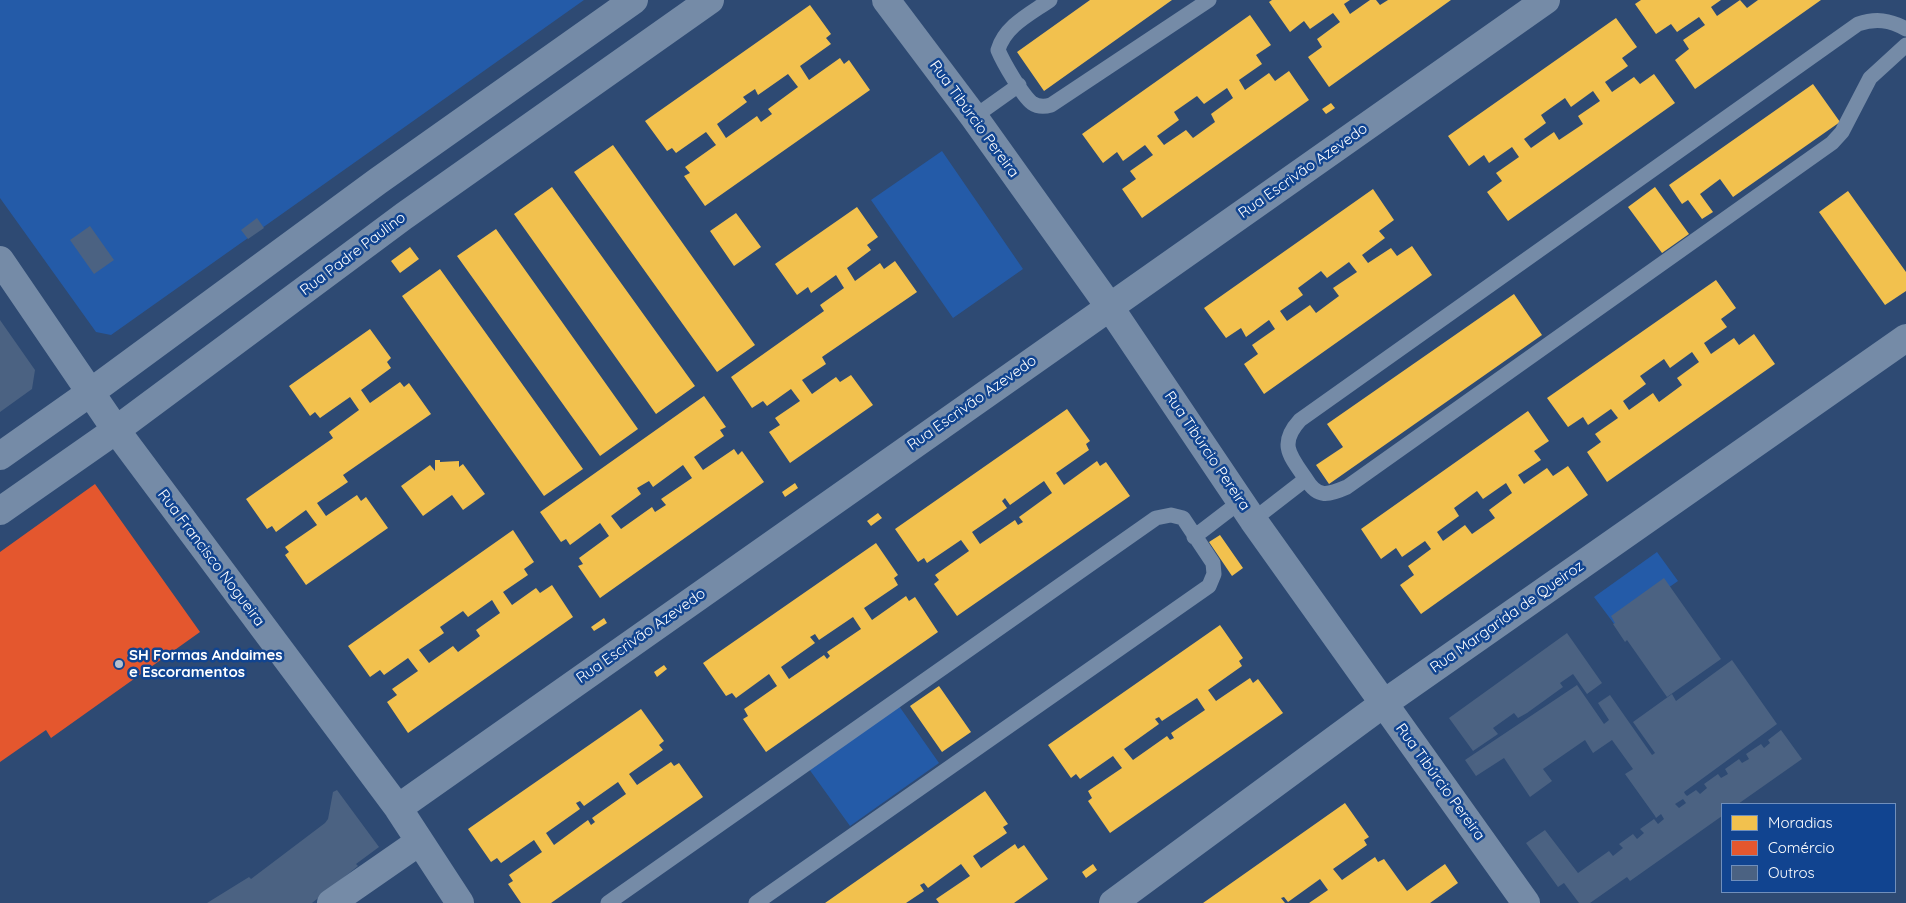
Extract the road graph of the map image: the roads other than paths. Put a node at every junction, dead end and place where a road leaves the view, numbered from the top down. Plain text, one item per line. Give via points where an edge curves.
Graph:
1 (634, 0) edge
2 (710, 0) edge
3 (886, 0) edge
4 (1050, 0) edge
5 (1208, 0) edge
6 (1546, 0) edge
7 (1906, 29) edge
8 (1906, 45) edge
9 (1019, 86) junction
10 (494, 99) junction
11 (974, 117) junction
12 (520, 134) junction
13 (378, 181) junction
14 (404, 216) junction
15 (0, 260) edge
16 (1109, 306) junction
17 (1906, 338) edge
18 (91, 392) junction
19 (116, 430) junction
20 (0, 456) edge
21 (1306, 480) junction
22 (0, 511) edge
23 (1247, 511) junction
24 (1194, 537) junction
25 (1384, 704) junction
26 (398, 808) junction
27 (420, 842) junction
28 (331, 903) edge
29 (460, 903) edge
30 (608, 903) edge
31 (756, 903) edge
32 (1113, 903) edge
33 (1526, 903) edge

1 - 10 street
2 - 12 street, Rua Padre Paulino
3 - 11 street, Rua Tibúrcio Pereira
4 - 9 lane via 1013,26 1001,39 998,50 1002,62
5 - 9 lane via 1051,105 1043,107 1032,103
6 - 16 street, Rua Escrivão Azevedo
7 - 21 lane via 1872,19 1858,24 1300,420 1288,437 1288,448
8 - 21 lane via 1870,78 1842,132 1832,143 1347,487 1332,494 1320,493 1313,490
9 - 11 lane
10 - 12 street
10 - 13 street
11 - 16 street, Rua Tibúrcio Pereira
12 - 14 street, Rua Padre Paulino
13 - 14 street
13 - 18 street
14 - 19 street, Rua Padre Paulino
15 - 18 street, Rua Francisco Nogueira
16 - 23 street, Rua Tibúrcio Pereira
16 - 26 street, Rua Escrivão Azevedo
17 - 25 street, Rua Margarida de Queiroz
18 - 19 street, Rua Francisco Nogueira
18 - 20 street
19 - 22 street, Rua Padre Paulino
19 - 26 street, Rua Francisco Nogueira
21 - 23 lane
23 - 24 lane
23 - 25 street, Rua Tibúrcio Pereira
24 - 30 lane via 1182,518 1171,515 1156,518
24 - 31 lane via 1213,563 1214,574 1209,586
25 - 32 street, Rua Margarida de Queiroz
25 - 33 street, Rua Tibúrcio Pereira
26 - 27 street, Rua Francisco Nogueira
27 - 28 street
27 - 29 street, Rua Francisco Nogueira

